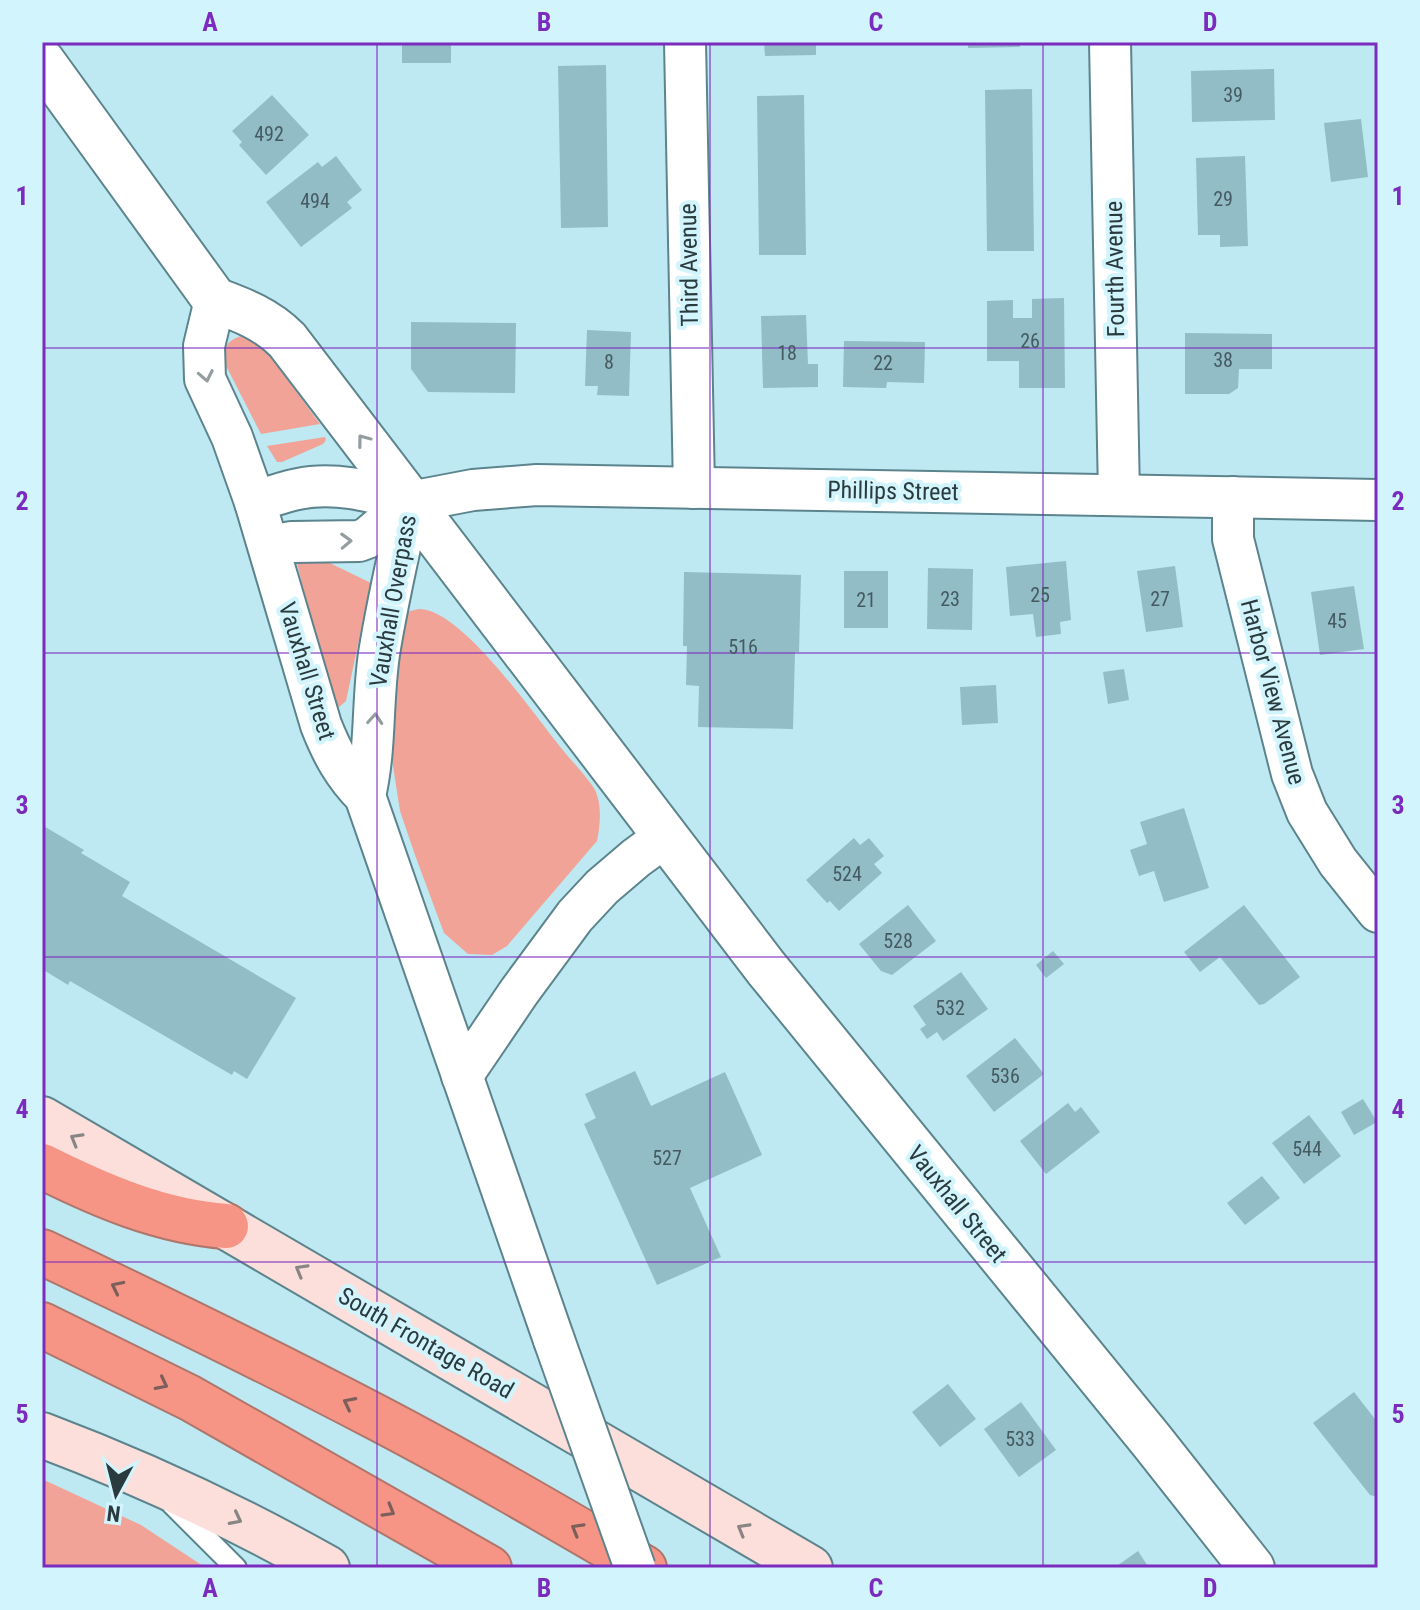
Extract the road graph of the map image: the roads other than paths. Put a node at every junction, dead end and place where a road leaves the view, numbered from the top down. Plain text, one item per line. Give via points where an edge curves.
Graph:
1 (685, 42) edge
2 (1110, 42) edge
3 (42, 61) edge
4 (215, 300) junction
5 (694, 488) junction
6 (1119, 495) junction
7 (1233, 497) junction
8 (1378, 500) edge
9 (255, 502) junction
10 (410, 502) junction
11 (269, 546) junction
12 (365, 796) junction
13 (666, 836) junction
14 (1378, 912) edge
15 (462, 1076) junction
16 (42, 1119) edge
17 (42, 1166) edge
18 (226, 1226) junction
19 (42, 1252) edge
20 (42, 1325) edge
21 (42, 1435) edge
22 (140, 1474) junction
23 (236, 1568) edge
24 (327, 1568) edge
25 (489, 1568) edge
26 (635, 1568) edge
27 (644, 1568) edge
28 (810, 1568) edge
29 (1252, 1568) edge

1 - 5 street, Third Avenue
2 - 6 street, Fourth Avenue
3 - 4 street
4 -> 9 street, Vauxhall Street via 204,346 205,379
10 -> 4 street, Vauxhall Street via 280,334 249,313
5 - 6 street, Phillips Street
5 - 10 street, Phillips Street via 537,485
6 - 7 street, Phillips Street
7 - 8 street, Phillips Street
7 - 14 street, Harbor View Avenue via 1233,539 1292,774 1307,812 1338,862
9 - 10 street, Phillips Street via 299,489 353,487
9 - 11 street, Vauxhall Street
11 -> 10 street, Phillips Street via 359,541
12 -> 10 street, Vauxhall Overpass via 372,768 379,657
10 - 13 street, Vauxhall Street
11 - 12 street, Vauxhall Street via 321,725 342,770
12 - 15 street, Vauxhall Street
13 - 15 street via 575,916
13 - 29 street, Vauxhall Street via 782,988
15 - 26 street, Vauxhall Street, bridge
18 -> 16 main road, South Frontage Road
17 - 18 highway via 137,1208
28 -> 18 main road, South Frontage Road
27 -> 19 highway via 375,1417
20 -> 25 highway via 208,1408
21 - 22 main road
22 - 23 lane
22 -> 24 main road

